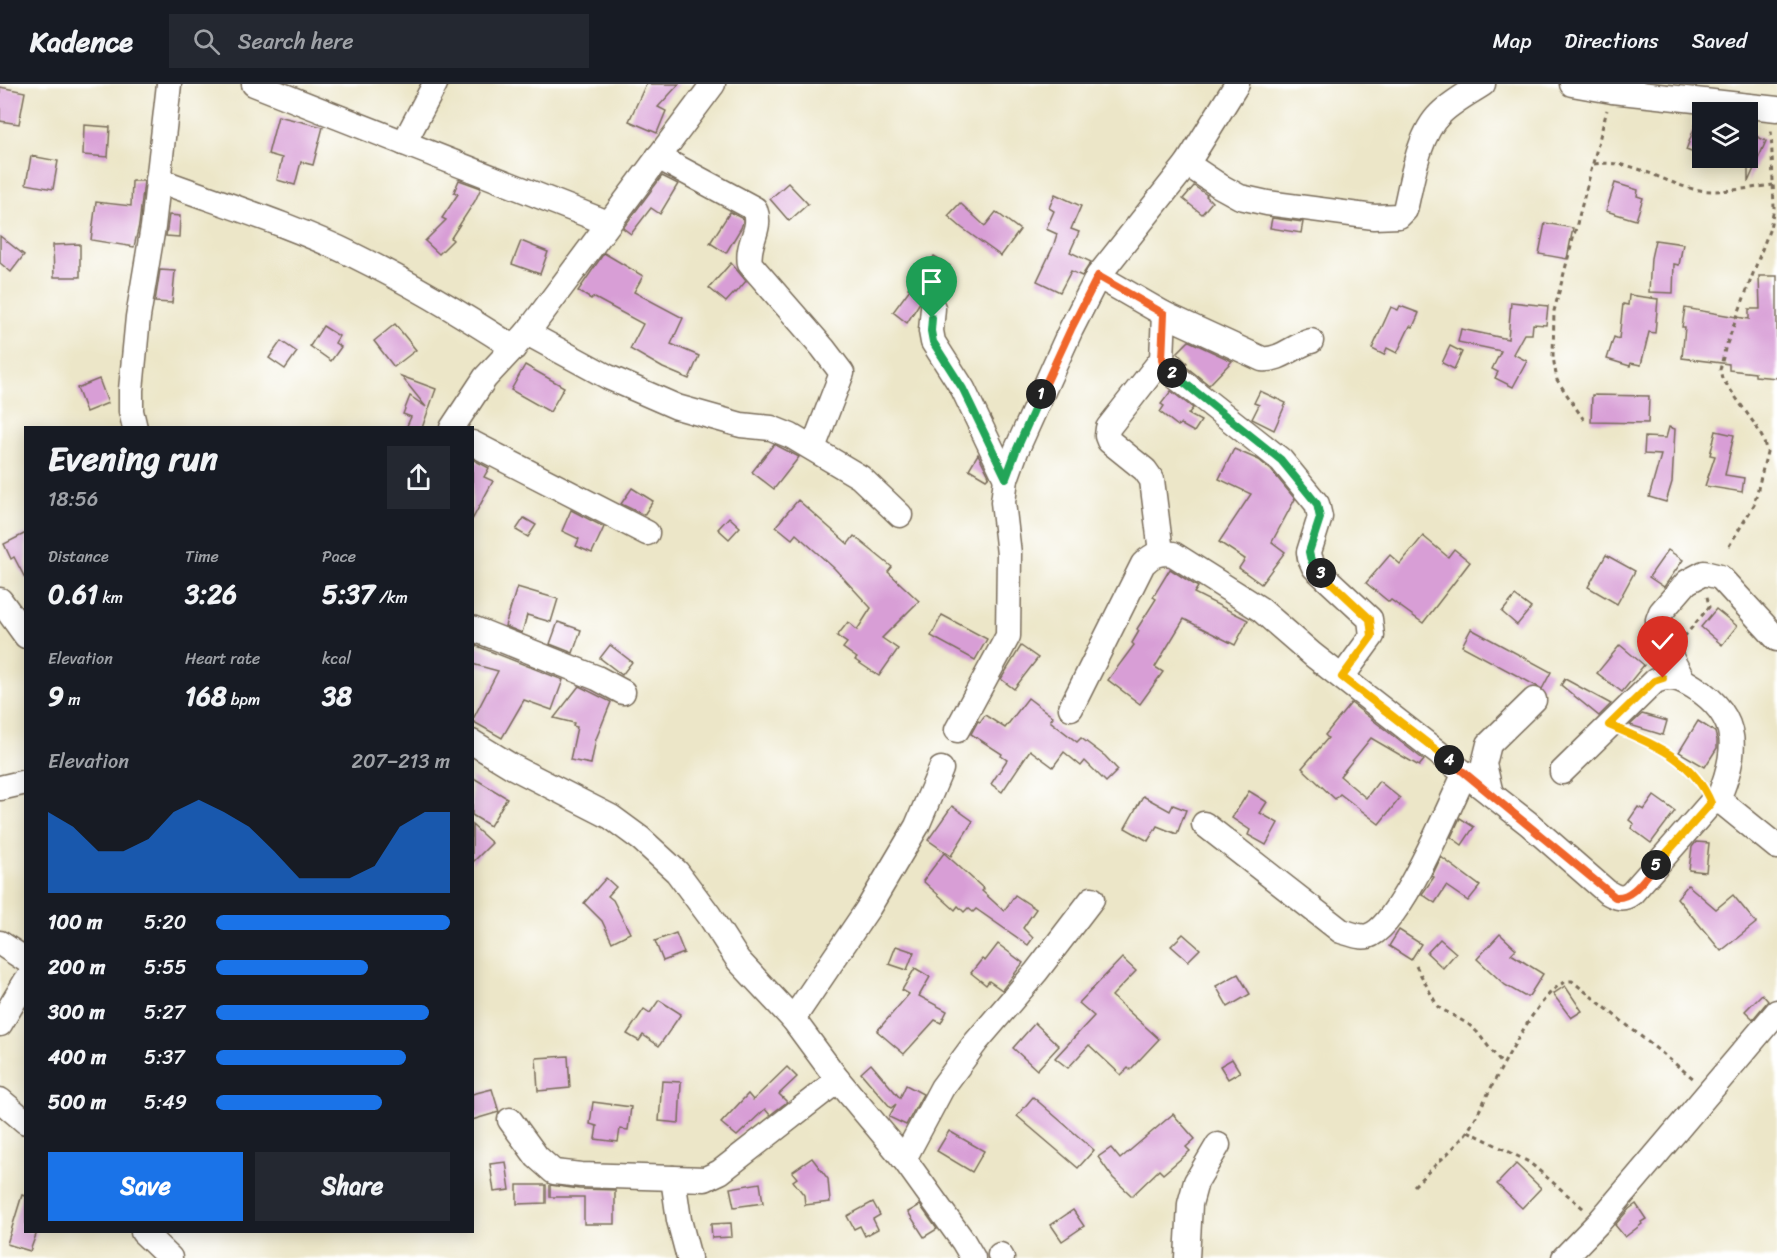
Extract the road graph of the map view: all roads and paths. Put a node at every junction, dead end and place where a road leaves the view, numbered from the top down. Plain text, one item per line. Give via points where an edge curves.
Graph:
1 (169, 84) edge
2 (254, 84) edge
3 (435, 84) edge
4 (713, 84) edge
5 (1237, 84) edge
6 (1483, 84) edge
7 (1572, 84) edge
8 (1612, 91) junction
9 (1773, 108) edge
10 (404, 143) junction
11 (658, 157) junction
12 (1187, 164) junction
13 (1594, 164) junction
14 (158, 180) junction
15 (1773, 185) junction
16 (609, 223) junction
17 (1098, 276) junction
18 (933, 308) dead end
19 (1164, 314) junction
20 (520, 340) junction
21 (1311, 341) dead end
22 (1162, 359) junction
23 (1584, 420) dead end
24 (135, 426) edge
25 (453, 426) edge
26 (474, 444) edge
27 (813, 448) junction
28 (1006, 478) junction
29 (900, 515) dead end
30 (647, 533) dead end
31 (1730, 546) dead end
32 (1161, 552) junction
33 (1704, 573) junction
34 (0, 600) edge
35 (474, 629) edge
36 (24, 633) edge
37 (1777, 639) edge
38 (1668, 652) junction
39 (1342, 677) junction
40 (1683, 680) junction
41 (623, 692) dead end
42 (1534, 700) dead end
43 (1071, 708) dead end
44 (1609, 725) junction
45 (957, 730) dead end
46 (474, 743) edge
47 (941, 769) dead end
48 (1465, 772) junction
49 (1562, 772) dead end
50 (24, 782) edge
51 (0, 788) edge
52 (1491, 794) junction
53 (1714, 803) junction
54 (1204, 824) dead end
55 (1777, 847) edge
56 (1092, 899) dead end
57 (0, 943) edge
58 (24, 959) edge
59 (1416, 966) dead end
60 (24, 984) edge
61 (1777, 1012) edge
62 (793, 1019) junction
63 (0, 1024) edge
64 (1502, 1065) junction
65 (838, 1080) junction
66 (1709, 1091) junction
67 (0, 1100) edge
68 (24, 1120) edge
69 (510, 1120) dead end
70 (1467, 1131) junction
71 (1218, 1144) dead end
72 (904, 1159) junction
73 (673, 1178) junction
74 (1414, 1186) dead end
75 (1599, 1222) junction
76 (144, 1233) edge
77 (170, 1258) edge
78 (689, 1258) edge
79 (973, 1258) edge
80 (1187, 1258) edge
81 (1564, 1258) edge

1 - 14 street
2 - 10 street
3 - 10 street
4 - 11 street
5 - 12 street
6 - 12 street via 1440,114 1429,128 1405,210 1399,216 1374,217 1240,197
7 - 8 street
8 - 9 street
8 - 13 path
9 - 15 path
10 - 16 street
11 - 16 street
11 - 27 street via 755,209 758,218 748,253 750,264 842,373
12 - 17 street
13 - 15 path via 1625,164 1694,189 1738,190
13 - 23 path via 1554,311 1557,380
14 - 20 street via 353,255
14 - 24 street via 131,390
15 - 31 path via 1770,228 1720,370 1767,452 1754,506
16 - 20 street
17 - 19 street
17 - 28 street
18 - 28 street via 933,342 963,389
19 - 21 street via 1262,359 1276,359
19 - 22 street
20 - 25 street via 485,378
20 - 27 street via 677,408 741,425 771,428
22 - 32 street via 1108,428 1107,436 1152,480
22 - 39 street via 1171,373 1281,460 1317,504 1320,518 1309,552 1314,567 1370,619 1373,629
26 - 30 street
27 - 29 street via 860,477
28 - 45 street via 1003,502 1008,554 1008,636
32 - 39 street via 1173,554 1260,609
32 - 43 street via 1143,564
33 - 37 street via 1720,577
33 - 38 path via 1709,607
33 - 38 street via 1687,582 1660,612 1658,620
34 - 36 street
35 - 41 street
38 - 40 street
39 - 48 street
40 - 44 street via 1675,677 1654,681
40 - 53 street via 1709,696 1729,725 1732,748 1727,777
42 - 52 street via 1489,744 1484,764
44 - 49 street
44 - 53 path via 1668,751 1701,782
46 - 62 street via 611,817 641,839 677,872 738,960
47 - 62 street via 916,826 869,907
48 - 52 street
48 - 54 street via 1424,862 1382,928 1368,936 1341,930
50 - 51 street
52 - 53 street via 1607,892 1621,898 1632,893
53 - 55 street via 1724,804
56 - 72 street via 942,1089
57 - 58 street
59 - 64 path via 1438,1007 1477,1032
60 - 63 street
61 - 66 street
62 - 65 street
64 - 66 path via 1527,1024 1565,980 1572,981
64 - 70 path
65 - 72 street
65 - 73 street via 720,1172 705,1179
66 - 75 street
67 - 68 street
69 - 73 street via 537,1157 554,1172
70 - 74 path
70 - 75 path via 1529,1162
71 - 80 street via 1196,1182 1190,1204
72 - 79 street
73 - 78 street
75 - 81 street
76 - 77 street

